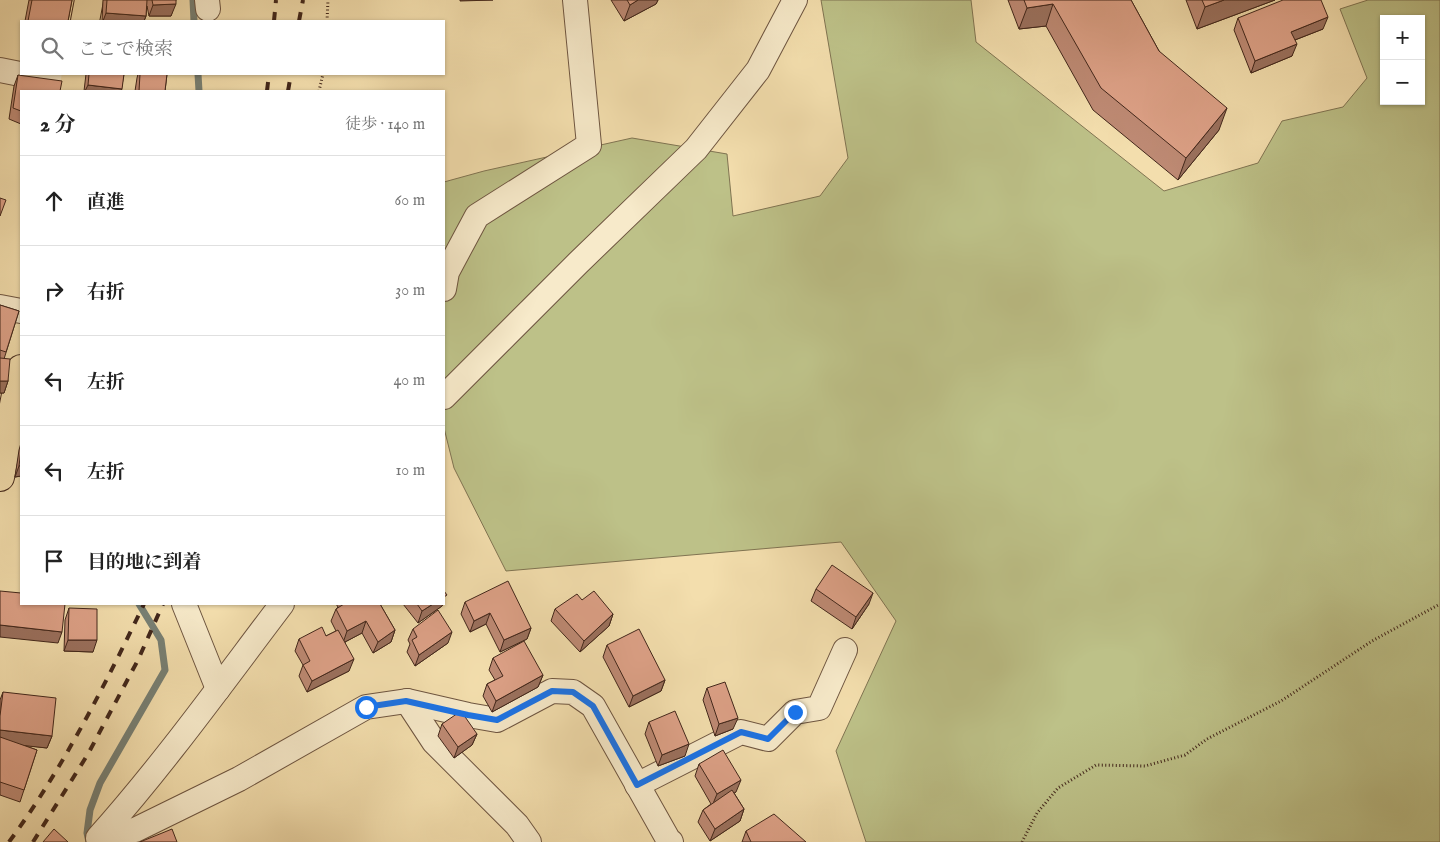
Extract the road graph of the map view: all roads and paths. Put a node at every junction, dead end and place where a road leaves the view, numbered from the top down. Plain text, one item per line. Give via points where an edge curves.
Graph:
1 (89, 0) edge
2 (328, 0) edge
3 (575, 0) edge
4 (795, 0) edge
5 (85, 20) edge
6 (327, 20) edge
7 (0, 70) edge
8 (20, 74) edge
9 (28, 75) edge
10 (323, 75) edge
11 (74, 83) edge
12 (319, 90) edge
13 (445, 283) edge
14 (0, 307) edge
15 (20, 311) edge
16 (20, 374) edge
17 (445, 397) edge
18 (0, 477) edge
19 (1440, 604) edge
20 (184, 605) edge
21 (281, 605) edge
22 (845, 650) dead end
23 (218, 689) junction
24 (406, 701) junction
25 (637, 785) junction
26 (101, 838) edge
27 (529, 842) edge
28 (670, 842) edge
29 (1022, 842) edge

1 - 5 main road
2 - 6 path
3 - 13 street via 589,144 477,216 447,272
4 - 17 street via 758,70 696,149
7 - 8 street
9 - 11 street
10 - 12 path
14 - 15 street
16 - 18 main road
19 - 29 path via 1372,640 1281,701 1207,739 1184,755 1145,766 1096,765 1058,788 1037,813
20 - 23 street
21 - 23 street
22 - 25 street via 819,708 795,712 768,739 741,732
23 - 26 street
24 - 25 street via 497,720 552,691 573,692 593,706
24 - 26 street via 366,707 239,779 135,830
24 - 27 street via 434,742
25 - 28 street

